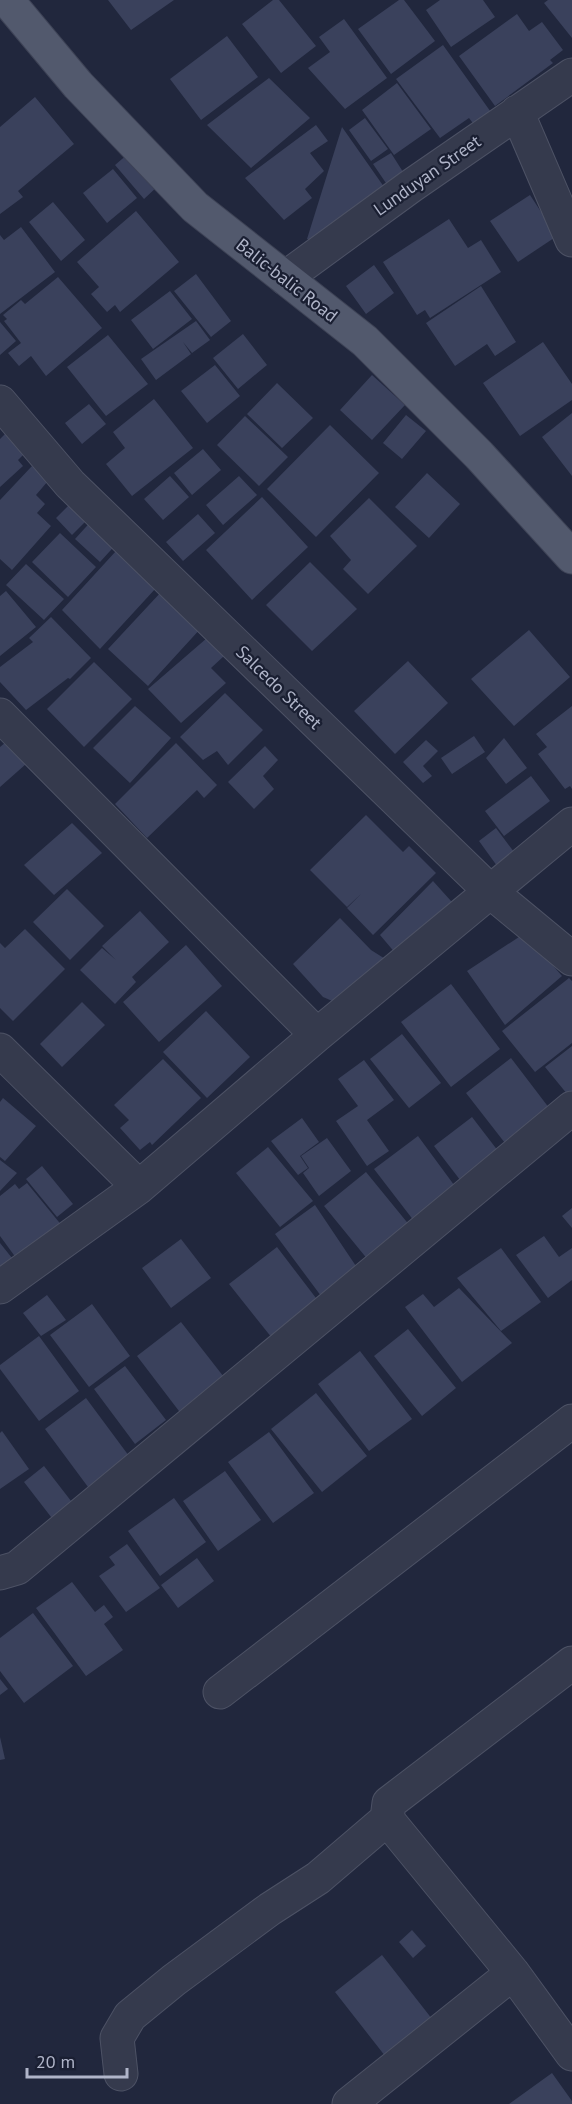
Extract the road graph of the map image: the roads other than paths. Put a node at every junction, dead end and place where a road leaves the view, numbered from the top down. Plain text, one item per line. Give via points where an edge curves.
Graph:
1 (7, 0) edge
2 (572, 75) edge
3 (518, 111) junction
4 (572, 240) edge
5 (285, 278) junction
6 (0, 402) edge
7 (572, 557) edge
8 (0, 715) edge
9 (572, 824) edge
10 (491, 892) junction
11 (572, 959) edge
12 (316, 1035) junction
13 (0, 1050) edge
14 (572, 1108) edge
15 (140, 1187) junction
16 (0, 1287) edge
17 (572, 1421) edge
18 (0, 1573) edge
19 (572, 1663) edge
20 (220, 1692) dead end
21 (387, 1819) junction
22 (513, 1973) junction
23 (572, 2054) edge
24 (121, 2073) dead end
25 (349, 2104) edge

1 - 5 main road, Balic-balic Road via 78,85 187,199
2 - 3 street, Lunduyan Street
3 - 4 street
3 - 5 street, Lunduyan Street
5 - 7 main road, Balic-balic Road via 364,341 479,455
6 - 10 street, Salcedo Street via 70,484
8 - 12 street
9 - 10 street
10 - 11 street, Salcedo Street
10 - 12 street
12 - 15 street
13 - 15 street
14 - 18 street via 17,1568
15 - 16 street
17 - 20 street
19 - 21 street via 389,1803
21 - 22 street
21 - 24 street via 318,1878 184,1972 130,2016 117,2038
22 - 23 street
22 - 25 street

